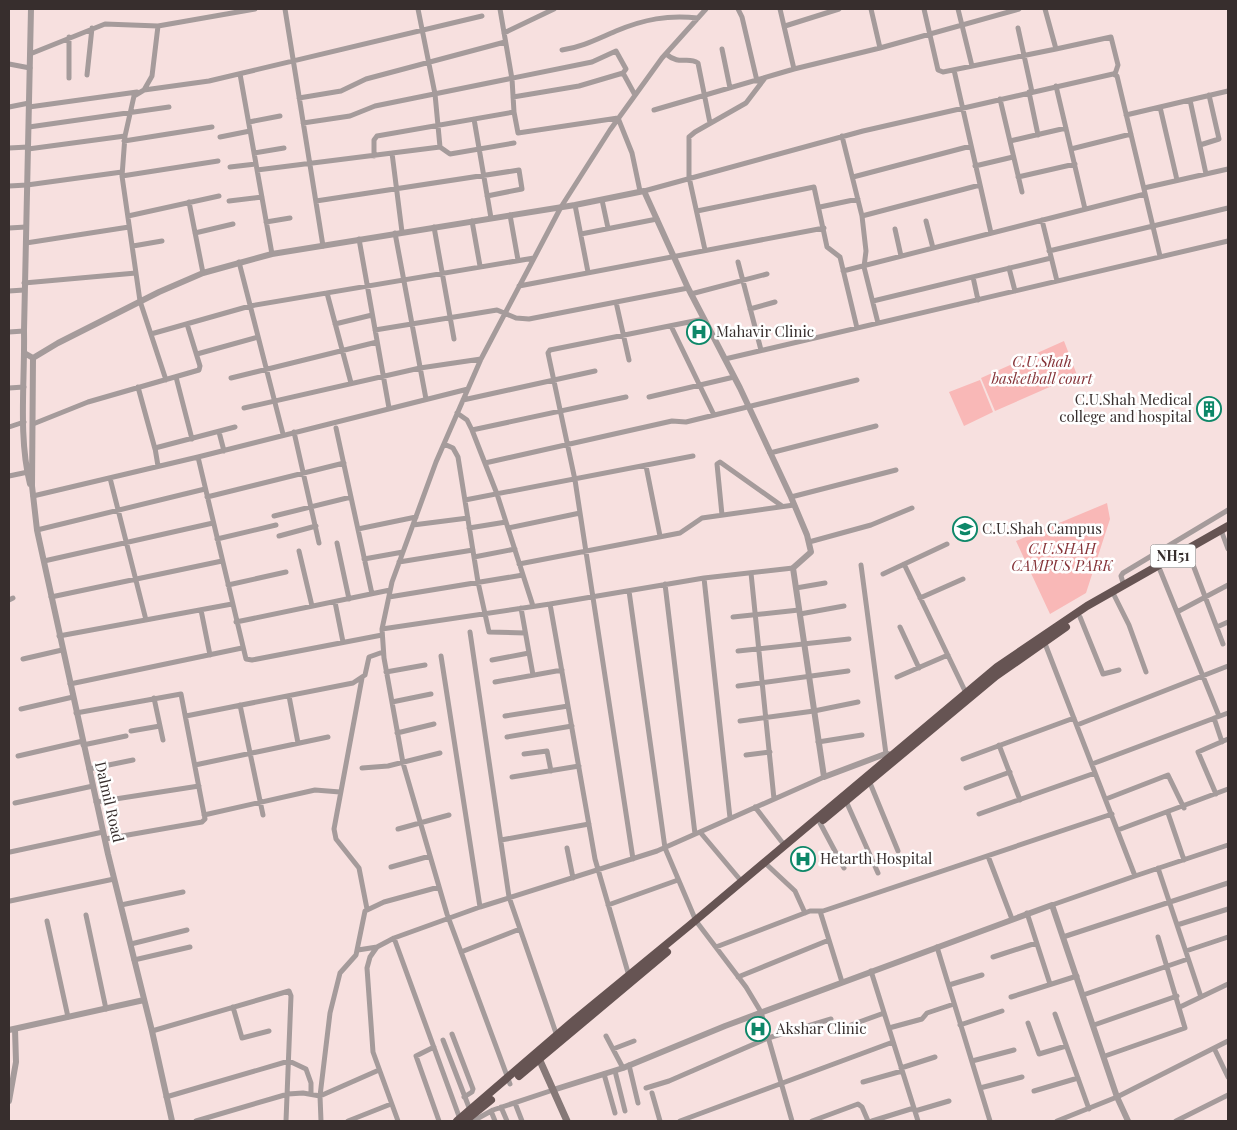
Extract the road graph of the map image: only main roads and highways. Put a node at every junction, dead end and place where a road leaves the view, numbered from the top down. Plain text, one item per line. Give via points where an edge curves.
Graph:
1 (1228, 526) edge
2 (1119, 590) junction
3 (1042, 639) junction
4 (767, 864) junction
5 (697, 923) junction
6 (538, 1056) junction
7 (555, 1093) junction
8 (467, 1118) edge
9 (563, 1121) edge
10 (567, 1121) edge

1 - 2 highway, NH51
2 - 3 highway, NH51
2 - 3 highway, NH51 via 1105,595
3 - 4 highway, NH51 via 870,783
3 - 4 highway, NH51 via 966,693 887,756
4 - 5 highway, NH51
4 - 5 highway, NH51
5 - 6 highway, NH51
5 - 6 highway, NH51 via 557,1036
6 - 7 main road
6 - 8 highway, NH51
7 - 9 main road
7 - 10 main road

